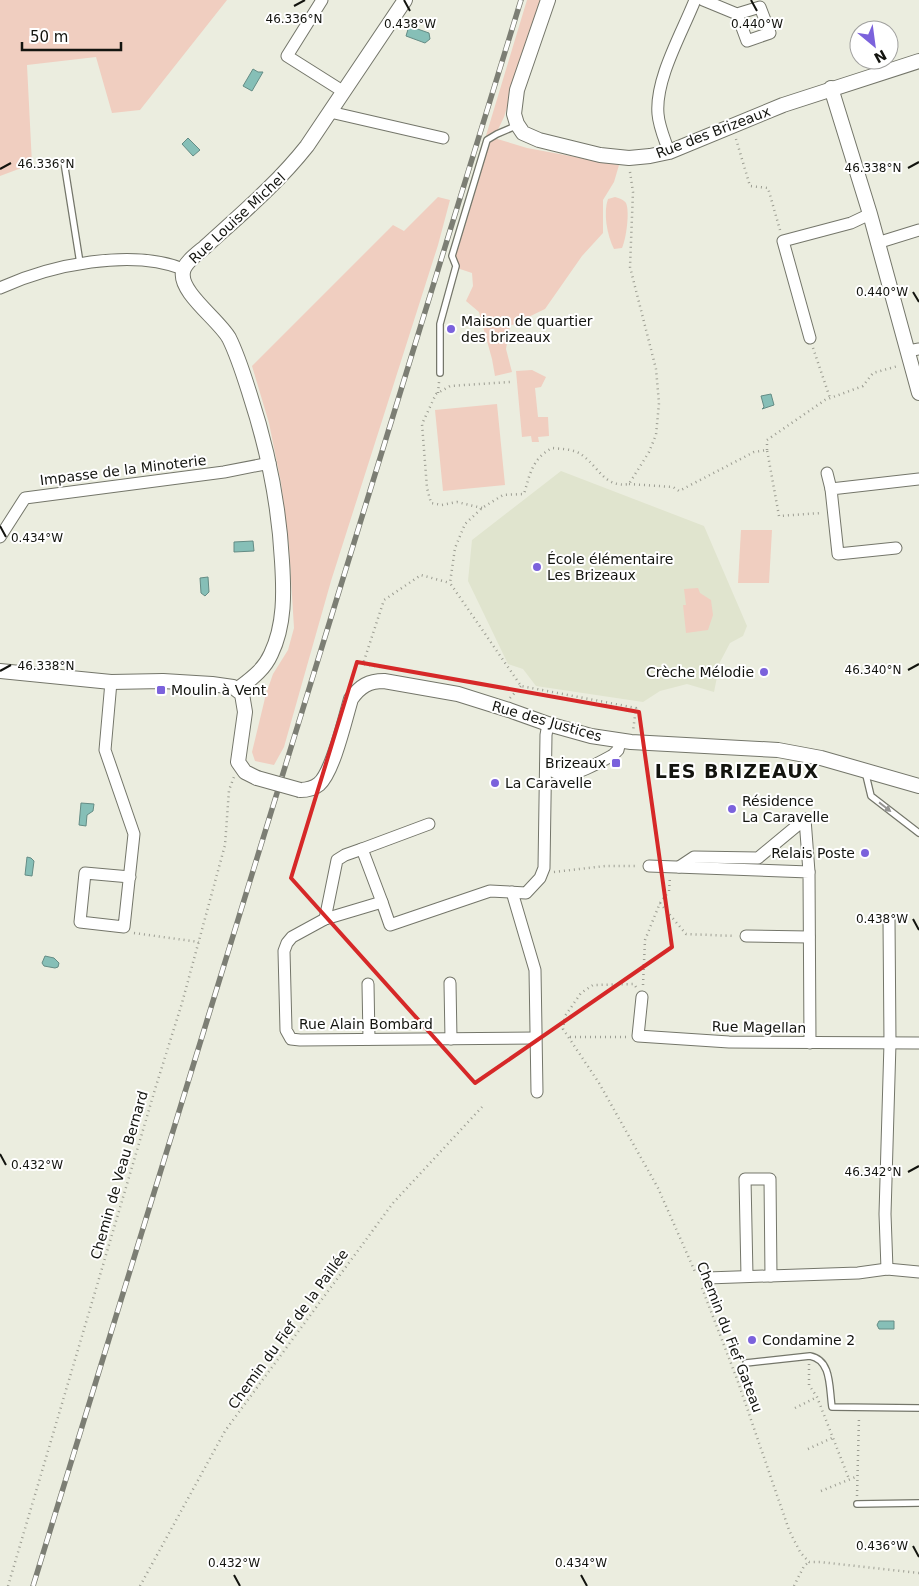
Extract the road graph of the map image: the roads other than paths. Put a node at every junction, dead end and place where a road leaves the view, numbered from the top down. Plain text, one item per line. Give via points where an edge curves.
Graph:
1 (322, 0) edge
2 (405, 0) edge
3 (548, 0) edge
4 (695, 0) edge
5 (703, 0) edge
6 (737, 14) dead end
7 (919, 61) edge
8 (831, 88) junction
9 (344, 92) junction
10 (330, 112) junction
11 (518, 125) junction
12 (443, 138) dead end
13 (669, 152) junction
14 (64, 162) dead end
15 (870, 214) junction
16 (919, 230) edge
17 (877, 243) junction
18 (80, 264) junction
19 (183, 269) junction
20 (0, 288) edge
21 (810, 338) road end
22 (912, 354) edge
23 (440, 373) dead end
24 (919, 393) edge
25 (270, 463) junction
26 (827, 473) dead end
27 (919, 479) edge
28 (831, 489) junction
29 (0, 537) edge
30 (896, 548) dead end
31 (0, 671) edge
32 (111, 682) junction
33 (238, 689) junction
34 (548, 724) junction
35 (626, 742) junction
36 (546, 764) junction
37 (864, 771) junction
38 (919, 786) edge
39 (429, 824) dead end
40 (919, 833) edge
41 (362, 849) junction
42 (650, 866) road end
43 (675, 866) junction
44 (809, 872) junction
45 (130, 877) junction
46 (512, 892) junction
47 (382, 902) junction
48 (325, 919) junction
49 (889, 920) dead end
50 (746, 936) road end
51 (809, 937) junction
52 (450, 983) dead end
53 (368, 984) dead end
54 (642, 997) road end
55 (536, 1038) junction
56 (368, 1039) junction
57 (451, 1039) junction
58 (810, 1043) junction
59 (890, 1043) junction
60 (919, 1043) edge
61 (537, 1092) dead end
62 (887, 1269) junction
63 (919, 1272) edge
64 (747, 1276) junction
65 (771, 1276) junction
66 (702, 1282) road end
67 (746, 1363) dead end
68 (919, 1408) edge
69 (919, 1503) edge
70 (857, 1504) road end

1 - 9 street via 287,56
2 - 9 street, Rue Louise Michel
3 - 11 street via 518,90 514,114
4 - 13 street via 659,94 658,116
5 - 6 street
7 - 8 street, Rue des Brizeaux
8 - 13 street, Rue des Brizeaux
8 - 15 street
9 - 10 street, Rue Louise Michel
10 - 12 street
10 - 19 street, Rue Louise Michel via 307,146 274,184
11 - 13 street, Rue des Brizeaux via 523,133 539,140 600,155 629,158
11 - 23 lane via 487,140 452,256 456,266 440,324
14 - 18 lane
15 - 17 street
15 - 21 street via 850,224 783,241
16 - 17 street
17 - 22 street
18 - 19 street, Rue Louise Michel via 160,261
18 - 20 street, Rue Louise Michel via 26,276
19 - 25 street via 182,278 190,293 218,322 237,355
22 - 24 street
25 - 29 street, Impasse de la Minoterie via 25,498
25 - 33 street via 281,534 284,598 272,653 264,668
26 - 28 street
27 - 28 street
28 - 30 street via 838,554
31 - 32 street
32 - 33 street via 212,684
32 - 45 street via 106,750 134,834
33 - 34 street, Rue des Justices, bridge via 244,700 245,712 237,760 242,770 257,778 300,790 314,787 325,777 351,700 363,686 373,681 458,694
34 - 35 street, Rue des Justices
34 - 36 street
35 - 36 street via 613,755 564,776
35 - 37 street, Rue des Justices via 778,750 822,758
36 - 46 street via 543,872 526,893
37 - 38 street, Rue des Justices
37 -> 40 lane via 871,796
39 - 41 street
41 - 47 street
41 - 48 street via 337,860
42 - 43 street
43 - 44 street
43 - 44 street via 694,857 758,858 805,819
44 - 51 street
45 - 45 street via 124,927 80,922 85,873
46 - 47 street via 490,891 390,926
46 - 55 street via 535,970
47 - 48 street
48 - 56 street, Rue Alain Bombard via 292,937 284,951 286,1030 291,1039 300,1040
49 - 59 street
50 - 51 street
51 - 58 street
52 - 57 street
53 - 56 street
54 - 58 street, Rue Magellan via 638,1036
55 - 57 street, Rue Alain Bombard
55 - 61 street
56 - 57 street, Rue Alain Bombard
58 - 59 street, Rue Magellan
59 - 60 street, Rue Magellan
59 - 62 street via 885,1214
62 - 63 street
62 - 65 street
64 - 65 street
64 - 65 street via 745,1178 770,1179
64 - 66 street
67 - 68 lane via 810,1356 818,1358 826,1368 832,1407
69 - 70 lane

